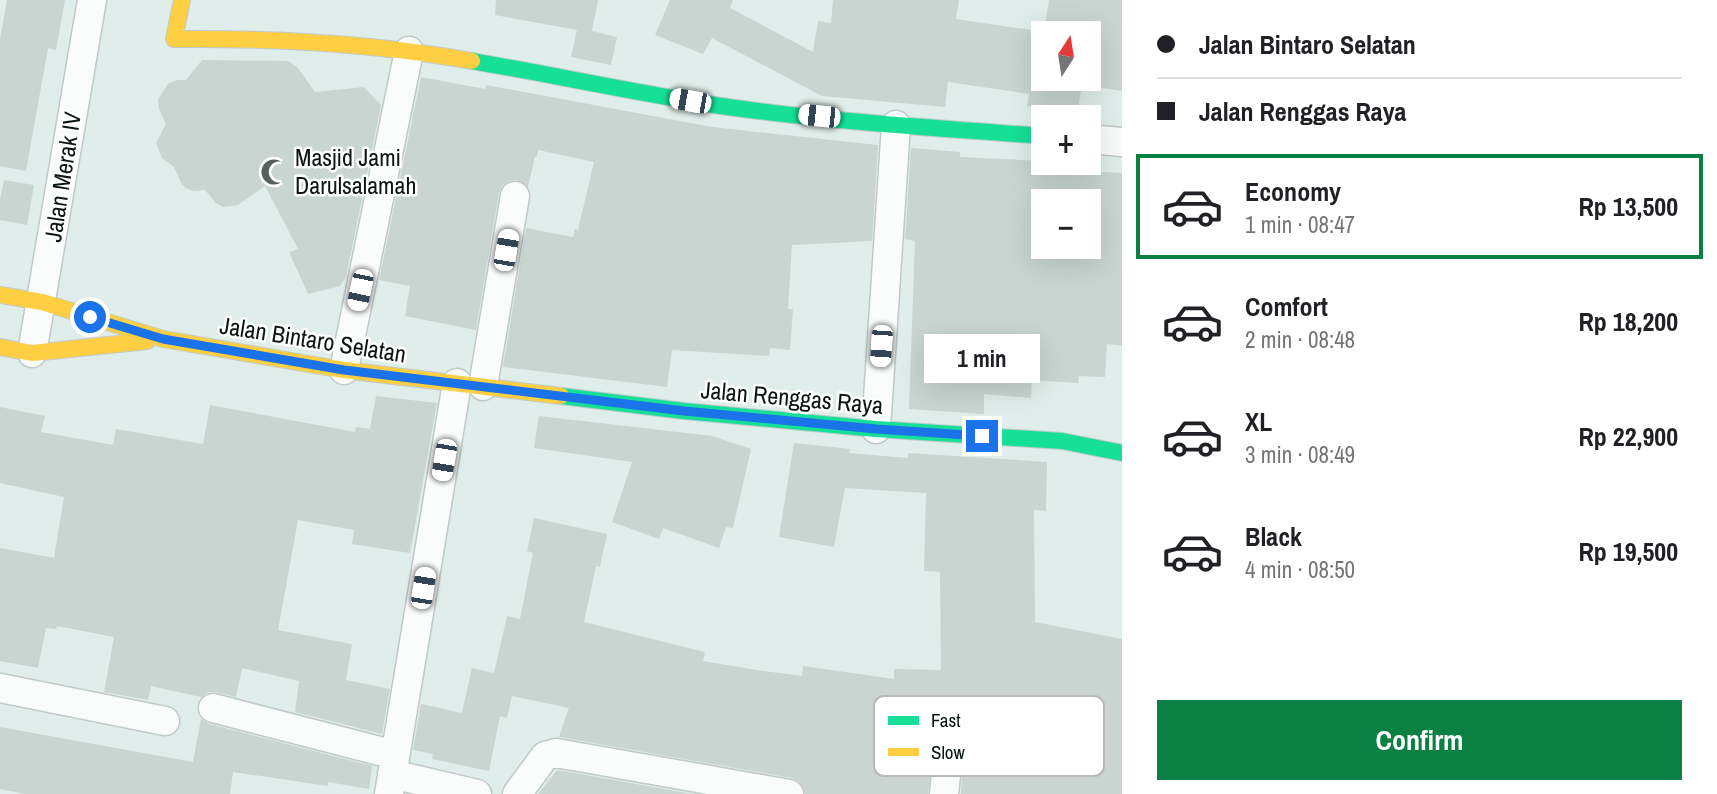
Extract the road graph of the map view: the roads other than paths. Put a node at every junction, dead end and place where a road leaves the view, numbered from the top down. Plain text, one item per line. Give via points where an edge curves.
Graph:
1 (92, 0) edge
2 (181, 0) edge
3 (409, 51) junction
4 (896, 125) junction
5 (1031, 135) edge
6 (1101, 140) edge
7 (1122, 142) edge
8 (515, 196) dead end
9 (0, 295) edge
10 (42, 302) junction
11 (163, 339) junction
12 (0, 347) edge
13 (32, 353) junction
14 (344, 370) junction
15 (470, 385) junction
16 (876, 429) junction
17 (1122, 453) edge
18 (0, 688) edge
19 (213, 708) dead end
20 (165, 721) dead end
21 (392, 774) edge
22 (946, 776) edge
23 (477, 794) edge
24 (517, 794) edge
25 (789, 794) edge
26 (944, 794) edge

1 - 10 street, Jalan Merak IV
2 - 3 street via 174,39 349,43
3 - 4 street via 716,105
3 - 14 street
4 - 5 street
4 - 16 street
6 - 7 street
8 - 15 street
9 - 10 street, Jalan Bintaro Selatan
10 - 11 street, Jalan Bintaro Selatan
10 - 13 street, Jalan Merak IV
11 - 13 street, Jalan Bintaro Selatan
11 - 14 street, Jalan Bintaro Selatan
12 - 13 street, Jalan Bintaro Selatan
14 - 15 street, Jalan Bintaro Selatan
15 - 16 street, Jalan Renggas Raya
15 - 21 street
16 - 17 street, Jalan Renggas Raya via 1062,441
18 - 20 street
19 - 21 street
21 - 23 street
22 - 26 street
24 - 25 street via 551,753

